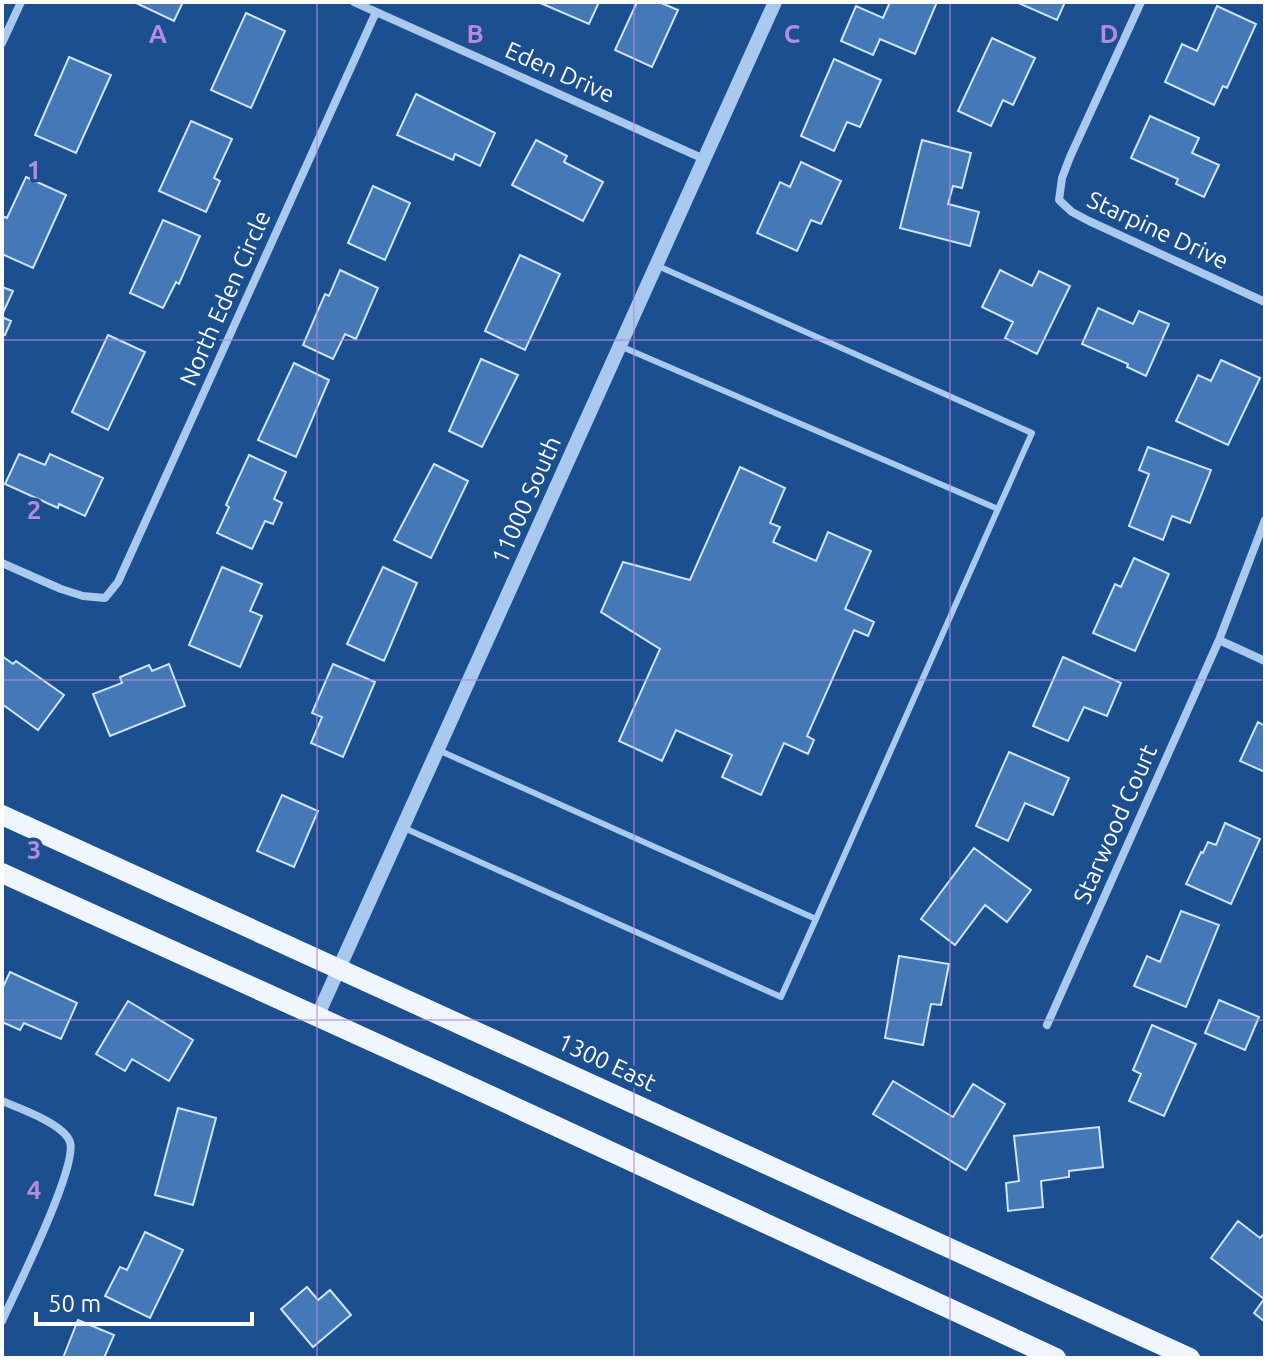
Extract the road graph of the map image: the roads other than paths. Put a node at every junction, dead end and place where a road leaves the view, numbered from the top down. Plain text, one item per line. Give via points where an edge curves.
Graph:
1 (21, 2) edge
2 (354, 2) edge
3 (775, 2) edge
4 (1141, 2) edge
5 (376, 12) junction
6 (2, 43) edge
7 (705, 160) junction
8 (657, 266) junction
9 (1265, 302) edge
10 (620, 346) junction
11 (998, 509) junction
12 (1265, 520) edge
13 (2, 563) edge
14 (1219, 640) junction
15 (1265, 661) edge
16 (438, 750) junction
17 (2, 815) edge
18 (402, 827) junction
19 (2, 873) edge
20 (816, 919) junction
21 (339, 968) junction
22 (317, 1017) junction
23 (1047, 1025) dead end
24 (2, 1101) edge
25 (2, 1321) edge
26 (1056, 1358) edge
27 (1190, 1358) edge

1 - 6 street
2 - 5 street, Eden Drive
3 - 7 street, 11000 South
4 - 9 street, Starpine Drive via 1070,157 1059,200 1089,221
5 - 7 street, Eden Drive
5 - 13 street, North Eden Circle via 127,565 105,598 61,589
7 - 8 street, 11000 South
8 - 10 street, 11000 South
8 - 11 lane via 1032,433
10 - 11 lane
10 - 16 street, 11000 South
11 - 20 lane
12 - 14 street, Starwood Court
14 - 15 street
14 - 23 street, Starwood Court
16 - 18 street, 11000 South
16 - 20 lane
17 - 21 main road, 1300 East
18 - 20 lane via 781,997
18 - 21 street, 11000 South
19 - 22 main road
21 - 22 street, 11000 South
21 - 27 main road, 1300 East
22 - 26 main road
24 - 25 street via 59,1129 70,1141 68,1168

